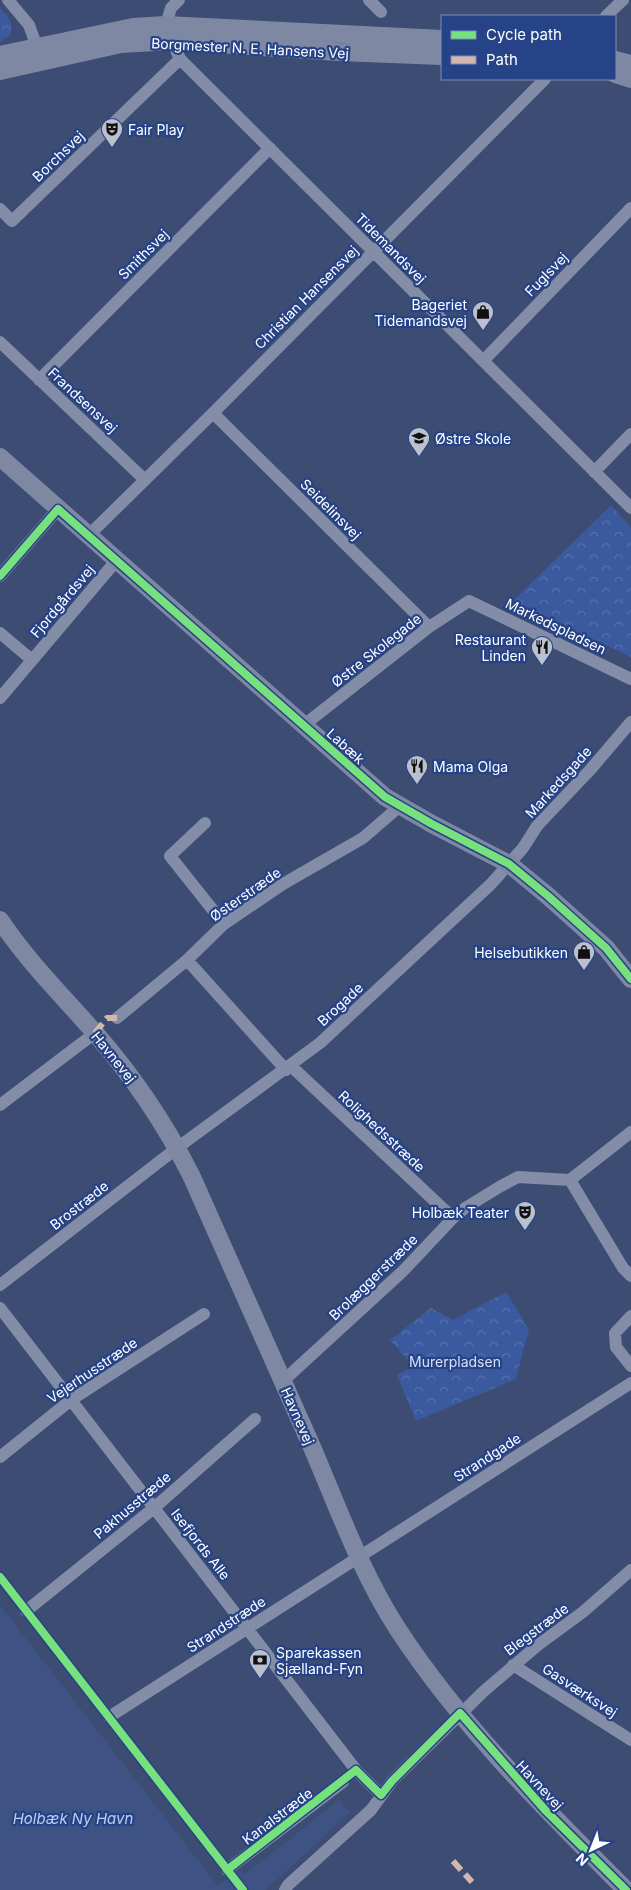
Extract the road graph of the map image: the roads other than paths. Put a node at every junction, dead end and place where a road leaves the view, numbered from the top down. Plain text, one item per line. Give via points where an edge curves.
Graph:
1 (8, 0) edge
2 (369, 0) edge
3 (623, 0) edge
4 (381, 12) dead end
5 (171, 15) edge
6 (607, 15) edge
7 (441, 39) edge
8 (39, 53) junction
9 (0, 55) edge
10 (441, 56) edge
11 (180, 59) junction
12 (616, 60) edge
13 (631, 64) edge
14 (0, 71) edge
15 (616, 74) edge
16 (631, 79) edge
17 (544, 80) edge
18 (270, 148) junction
19 (631, 208) edge
20 (0, 209) edge
21 (373, 251) junction
22 (0, 342) edge
23 (483, 360) junction
24 (38, 380) junction
25 (212, 413) junction
26 (631, 434) edge
27 (0, 457) edge
28 (594, 472) junction
29 (145, 480) junction
30 (631, 508) edge
31 (58, 509) junction
32 (88, 536) junction
33 (116, 561) junction
34 (0, 576) edge
35 (469, 601) joint
36 (430, 627) junction
37 (0, 633) edge
38 (32, 660) junction
39 (631, 679) edge
40 (0, 698) edge
41 (631, 722) edge
42 (304, 725) junction
43 (400, 806) junction
44 (205, 823) dead end
45 (509, 864) junction
46 (0, 920) edge
47 (224, 924) junction
48 (187, 960) junction
49 (631, 978) edge
50 (117, 1018) dead end
51 (95, 1033) junction
52 (288, 1068) junction
53 (0, 1105) edge
54 (631, 1132) edge
55 (177, 1148) junction
56 (570, 1180) junction
57 (453, 1218) junction
58 (631, 1276) edge
59 (0, 1286) edge
60 (0, 1308) edge
61 (204, 1314) dead end
62 (631, 1316) edge
63 (631, 1366) edge
64 (283, 1382) junction
65 (631, 1383) edge
66 (71, 1400) junction
67 (255, 1419) dead end
68 (0, 1457) edge
69 (154, 1508) junction
70 (359, 1556) junction
71 (631, 1570) edge
72 (26, 1611) dead end
73 (247, 1628) junction
74 (513, 1665) junction
75 (460, 1713) junction
76 (109, 1717) dead end
77 (631, 1740) edge
78 (343, 1782) dead end
79 (381, 1794) junction
80 (227, 1870) dead end
81 (285, 1890) edge
82 (626, 1890) edge

1 - 8 street via 29,25
2 - 4 street
3 - 6 street
5 - 7 street, Borgmester N. E. Hansens Vej
5 - 8 street, Borgmester N. E. Hansens Vej
5 - 10 street, Borgmester N. E. Hansens Vej via 339,52
5 - 11 street, Tidemandsvej
8 - 9 street, Borgmester N. E. Hansens Vej
8 - 14 street, Borgmester N. E. Hansens Vej
11 - 18 street, Tidemandsvej
11 - 20 street, Borchsvej via 12,221
12 - 13 street
15 - 16 street
17 - 21 street, Christian Hansensvej
18 - 21 street, Tidemandsvej
18 - 24 street, Smithsvej
19 - 23 street, Fuglsvej
21 - 23 street, Tidemandsvej
21 - 25 street, Christian Hansensvej
22 - 24 street, Frandsensvej
23 - 28 street, Tidemandsvej
24 - 29 street, Frandsensvej
25 - 29 street, Christian Hansensvej
25 - 36 street, Seidelinsvej
26 - 28 street
27 - 31 street, Labæk
28 - 30 street
29 - 32 street, Christian Hansensvej
31 - 32 street, Labæk
31 - 34 street
32 - 33 street, Labæk
33 - 38 street, Fjordgårdsvej
33 - 42 street, Labæk
35 - 36 street, Østre Skolegade
35 - 39 street, Markedspladsen
36 - 42 street, Østre Skolegade
37 - 38 street, Fjordgårdsvej
38 - 40 street, Fjordgårdsvej
41 - 45 street, Markedsgade via 537,826
42 - 43 street, Labæk
43 - 45 street, Labæk
43 - 47 street, Østerstræde via 363,838 283,884
44 - 47 street via 170,856
45 - 49 street, Labæk via 606,948
45 - 52 street, Brogade via 454,920 320,1043
46 - 51 street, Havnevej via 35,967
47 - 48 street, Østerstræde
48 - 50 street, Østerstræde
48 - 52 street, Rolighedsstræde
51 - 53 street
51 - 55 street, Havnevej via 136,1083
52 - 55 street, Brogade
52 - 57 street, Rolighedsstræde
54 - 56 street
55 - 59 street, Brostræde
55 - 64 street, Havnevej
56 - 57 street, Brolæggerstræde via 518,1178 500,1186
56 - 58 street
57 - 64 street, Brolæggerstræde via 403,1271
60 - 66 street, Isefjords Alle
61 - 66 street, Vejerhusstræde
62 - 63 street via 615,1333 616,1347
64 - 70 street, Havnevej
65 - 70 street, Strandgade
66 - 68 street, Vejerhusstræde
66 - 69 street, Isefjords Alle
67 - 69 street, Pakhusstræde
69 - 72 street, Pakhusstræde
69 - 73 street, Isefjords Alle
70 - 73 street, Strandstræde
70 - 75 street, Havnevej via 398,1628
71 - 74 street, Blegstræde via 583,1612
73 - 76 street, Strandstræde
73 - 79 street, Isefjords Alle via 356,1770
74 - 75 street, Blegstræde
74 - 77 street, Gasværksvej
75 - 79 street
75 - 82 street, Havnevej via 546,1811
78 - 80 street, Kanalstræde
79 - 81 street via 371,1810

